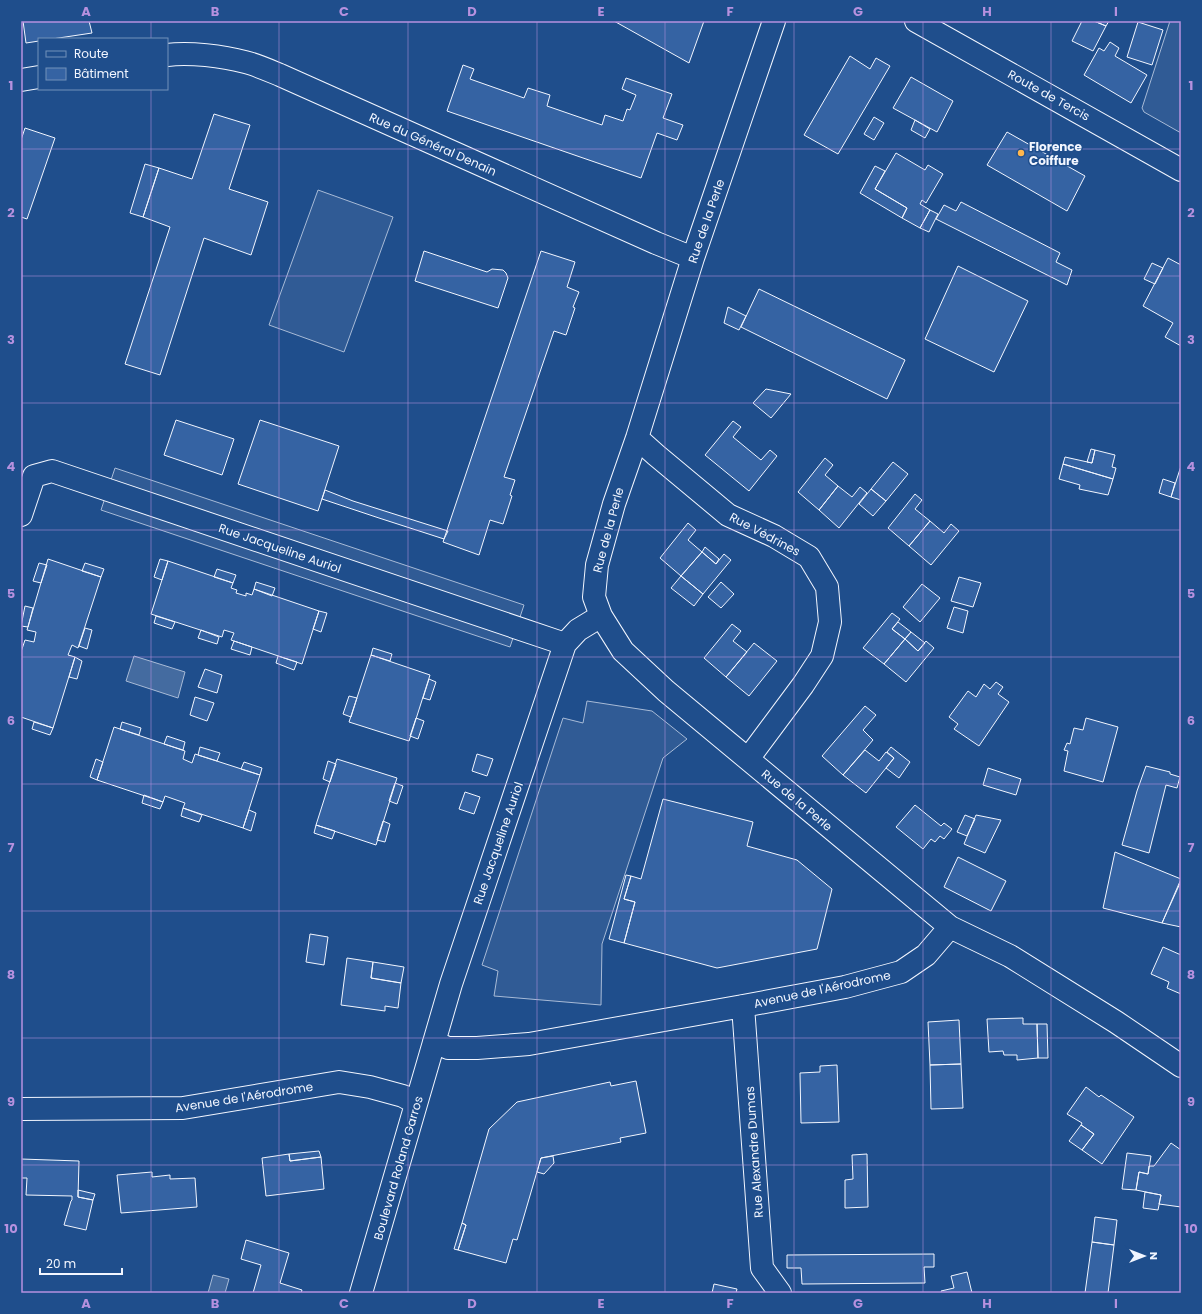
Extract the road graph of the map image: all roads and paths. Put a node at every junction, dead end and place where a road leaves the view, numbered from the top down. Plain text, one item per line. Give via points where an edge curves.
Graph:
1 (774, 21) edge
2 (916, 21) edge
3 (168, 55) edge
4 (38, 77) edge
5 (21, 80) edge
6 (1181, 170) edge
7 (693, 258) junction
8 (637, 438) junction
9 (21, 515) edge
10 (601, 616) junction
11 (565, 644) junction
12 (748, 759) junction
13 (950, 927) junction
14 (743, 1006) junction
15 (434, 1042) junction
16 (1181, 1066) edge
17 (416, 1103) junction
18 (21, 1109) edge
19 (361, 1293) edge
20 (780, 1293) edge

1 - 7 street, Rue de la Perle
2 - 6 street, Route de Tercis
3 - 7 street, Rue du Général Denain via 230,59 280,75
4 - 5 street
7 - 8 street, Rue de la Perle
8 - 10 street, Rue de la Perle via 614,504 597,565 594,597
8 - 12 street, Rue Védrines via 728,515 774,536 809,557 827,587 830,622 822,656
9 - 11 street, Rue Jacqueline Auriol via 34,476 52,471
10 - 11 street, Rue Jacqueline Auriol via 578,630
10 - 12 street, Rue de la Perle via 623,650 666,691
11 - 15 street, Rue Jacqueline Auriol
12 - 13 street, Rue de la Perle
13 - 14 street, Avenue de l'Aérodrome via 926,955 900,972 845,987
13 - 16 street via 1010,956
14 - 15 street, Avenue de l'Aérodrome via 529,1044 448,1048
14 - 20 street, Rue Alexandre Dumas via 762,1268
15 - 17 street, Boulevard Roland Garros
17 - 18 street, Avenue de l'Aérodrome via 403,1096 370,1087 339,1082 183,1108
17 - 19 street, Boulevard Roland Garros

